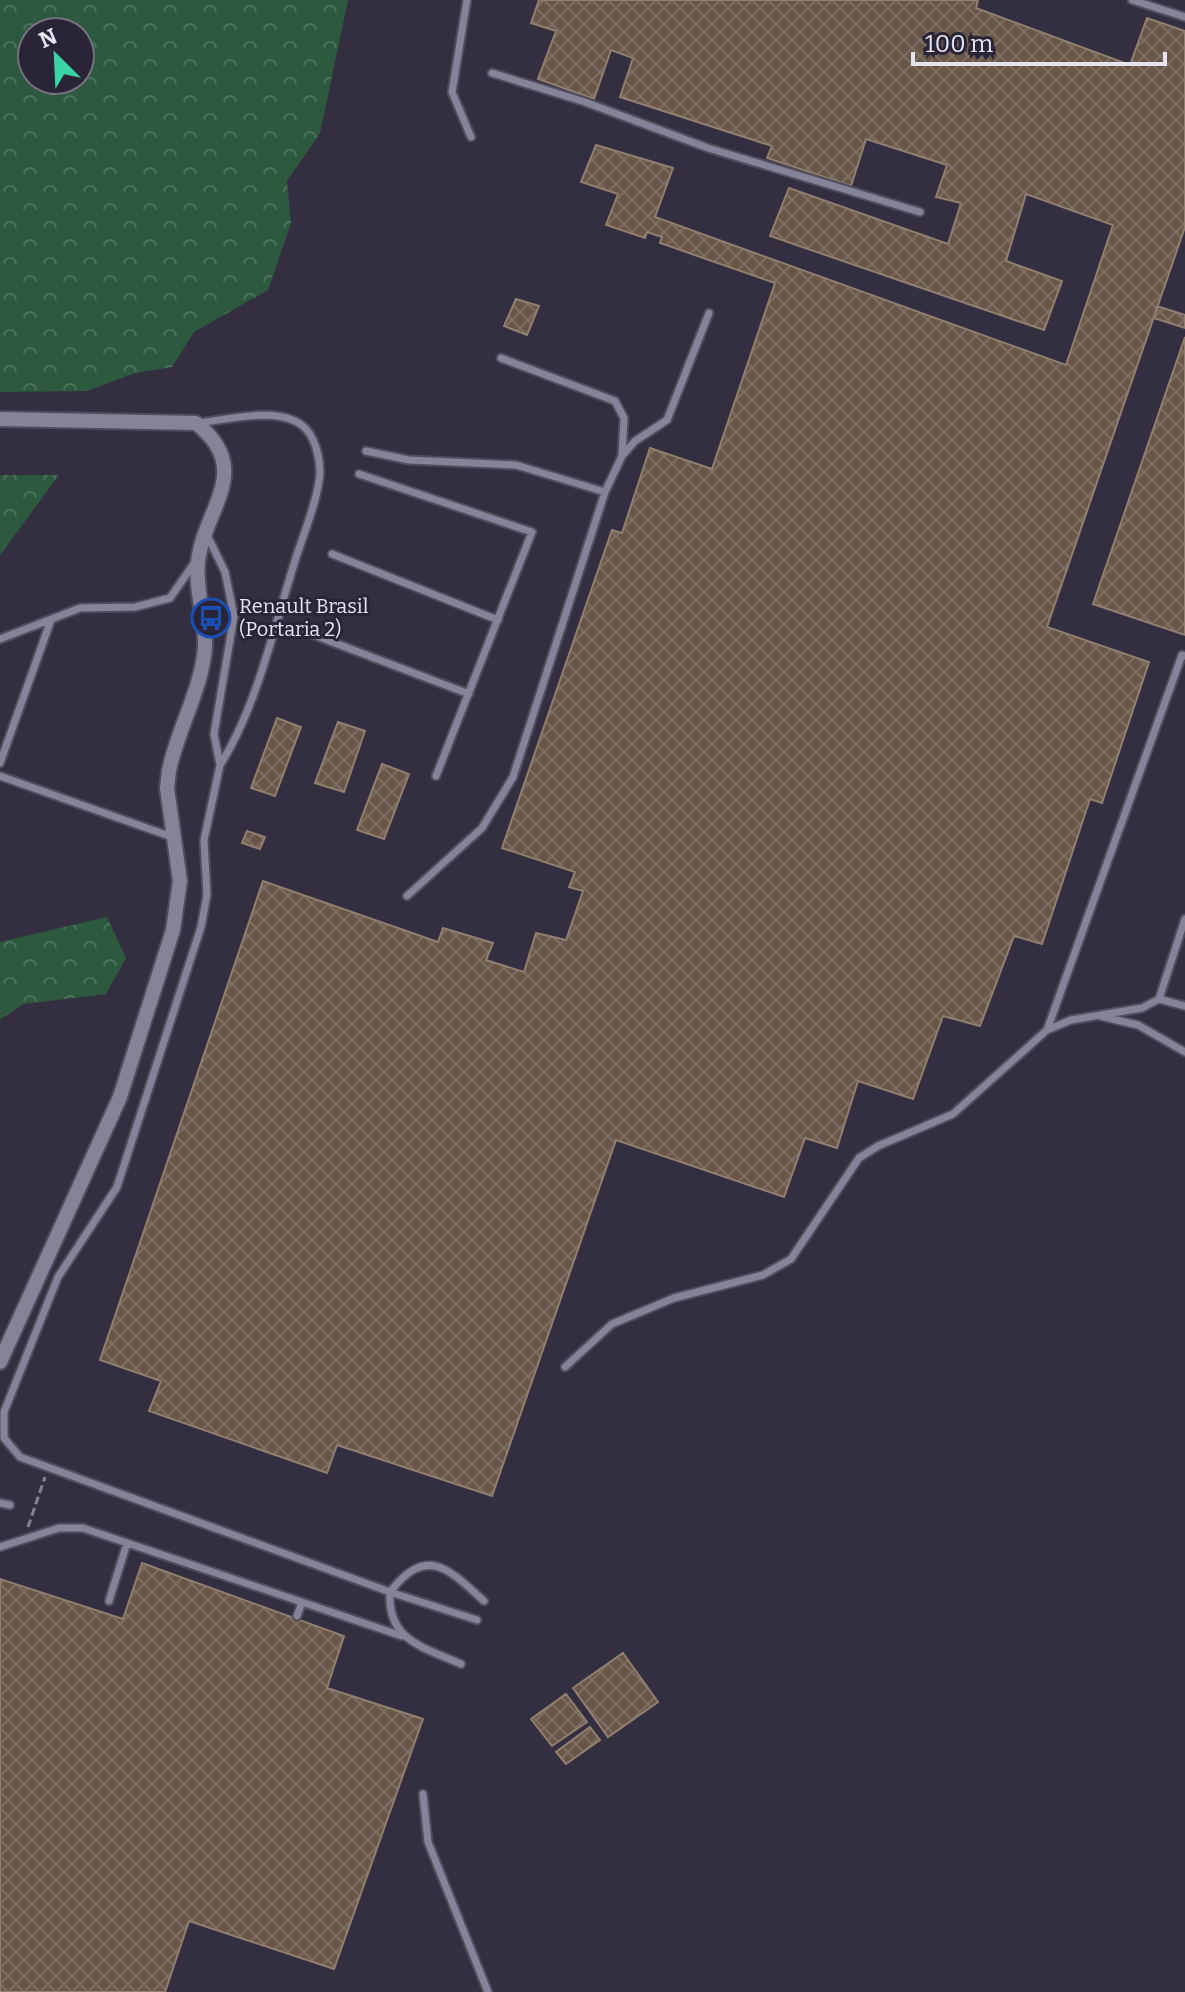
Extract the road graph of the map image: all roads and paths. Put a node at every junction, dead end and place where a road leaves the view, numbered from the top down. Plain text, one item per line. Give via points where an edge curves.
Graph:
1 (467, 0) edge
2 (1132, 0) edge
3 (1185, 17) edge
4 (492, 73) dead end
5 (471, 137) dead end
6 (920, 212) dead end
7 (709, 313) dead end
8 (501, 358) dead end
9 (0, 419) edge
10 (196, 423) junction
11 (366, 451) dead end
12 (622, 456) junction
13 (359, 474) dead end
14 (605, 492) junction
15 (207, 535) junction
16 (332, 554) dead end
17 (199, 557) junction
18 (51, 620) junction
19 (498, 620) junction
20 (306, 632) dead end
21 (0, 639) edge
22 (1185, 656) edge
23 (469, 694) junction
24 (0, 763) edge
25 (220, 765) junction
26 (0, 776) edge
27 (436, 776) dead end
28 (177, 839) junction
29 (407, 896) dead end
30 (1185, 919) edge
31 (1159, 999) junction
32 (1185, 1006) edge
33 (1094, 1015) junction
34 (1047, 1030) junction
35 (1185, 1052) edge
36 (0, 1362) edge
37 (565, 1367) dead end
38 (49, 1468) junction
39 (0, 1503) edge
40 (10, 1505) dead end
41 (28, 1539) junction
42 (127, 1543) junction
43 (0, 1547) edge
44 (390, 1592) junction
45 (109, 1601) dead end
46 (484, 1601) dead end
47 (302, 1602) junction
48 (297, 1616) dead end
49 (477, 1620) dead end
50 (402, 1636) junction
51 (461, 1664) dead end
52 (423, 1794) dead end
53 (488, 1992) edge

1 - 5 lane via 452,92
2 - 3 lane
4 - 6 lane via 708,148
7 - 12 lane via 667,420
8 - 12 lane via 615,401 624,418
9 - 10 street
10 - 15 street via 220,447 224,465 224,484
10 - 25 lane via 283,418 306,428 319,456 319,481 280,610 235,742
11 - 14 lane via 409,460 516,465
12 - 14 lane
13 - 19 lane via 532,532
14 - 29 lane via 513,777 482,828
15 - 17 street
15 - 25 lane via 225,572 234,616 214,734
16 - 19 lane
17 - 18 lane via 170,598 135,607 80,608
17 - 28 street via 205,649 167,788
18 - 21 lane
18 - 24 lane
19 - 23 lane
20 - 23 lane
22 - 34 lane
23 - 27 lane
25 - 38 lane via 204,840 207,895 201,927 117,1187 58,1277 4,1412 4,1438 20,1457
26 - 28 lane
28 - 36 street via 179,903 134,1060
30 - 31 lane
31 - 32 lane
31 - 33 lane via 1142,1008
33 - 34 lane
33 - 35 lane via 1138,1025
34 - 37 lane via 953,1114 859,1158 791,1259 763,1275 674,1298 612,1324
38 - 41 path
38 - 44 lane
39 - 40 lane
41 - 42 lane via 59,1528 83,1528
41 - 43 lane
42 - 45 lane
42 - 47 lane
44 - 46 lane via 418,1565 439,1566
44 - 49 lane
44 - 50 lane via 392,1620
47 - 48 lane
47 - 50 lane
50 - 51 lane
52 - 53 lane via 428,1842

